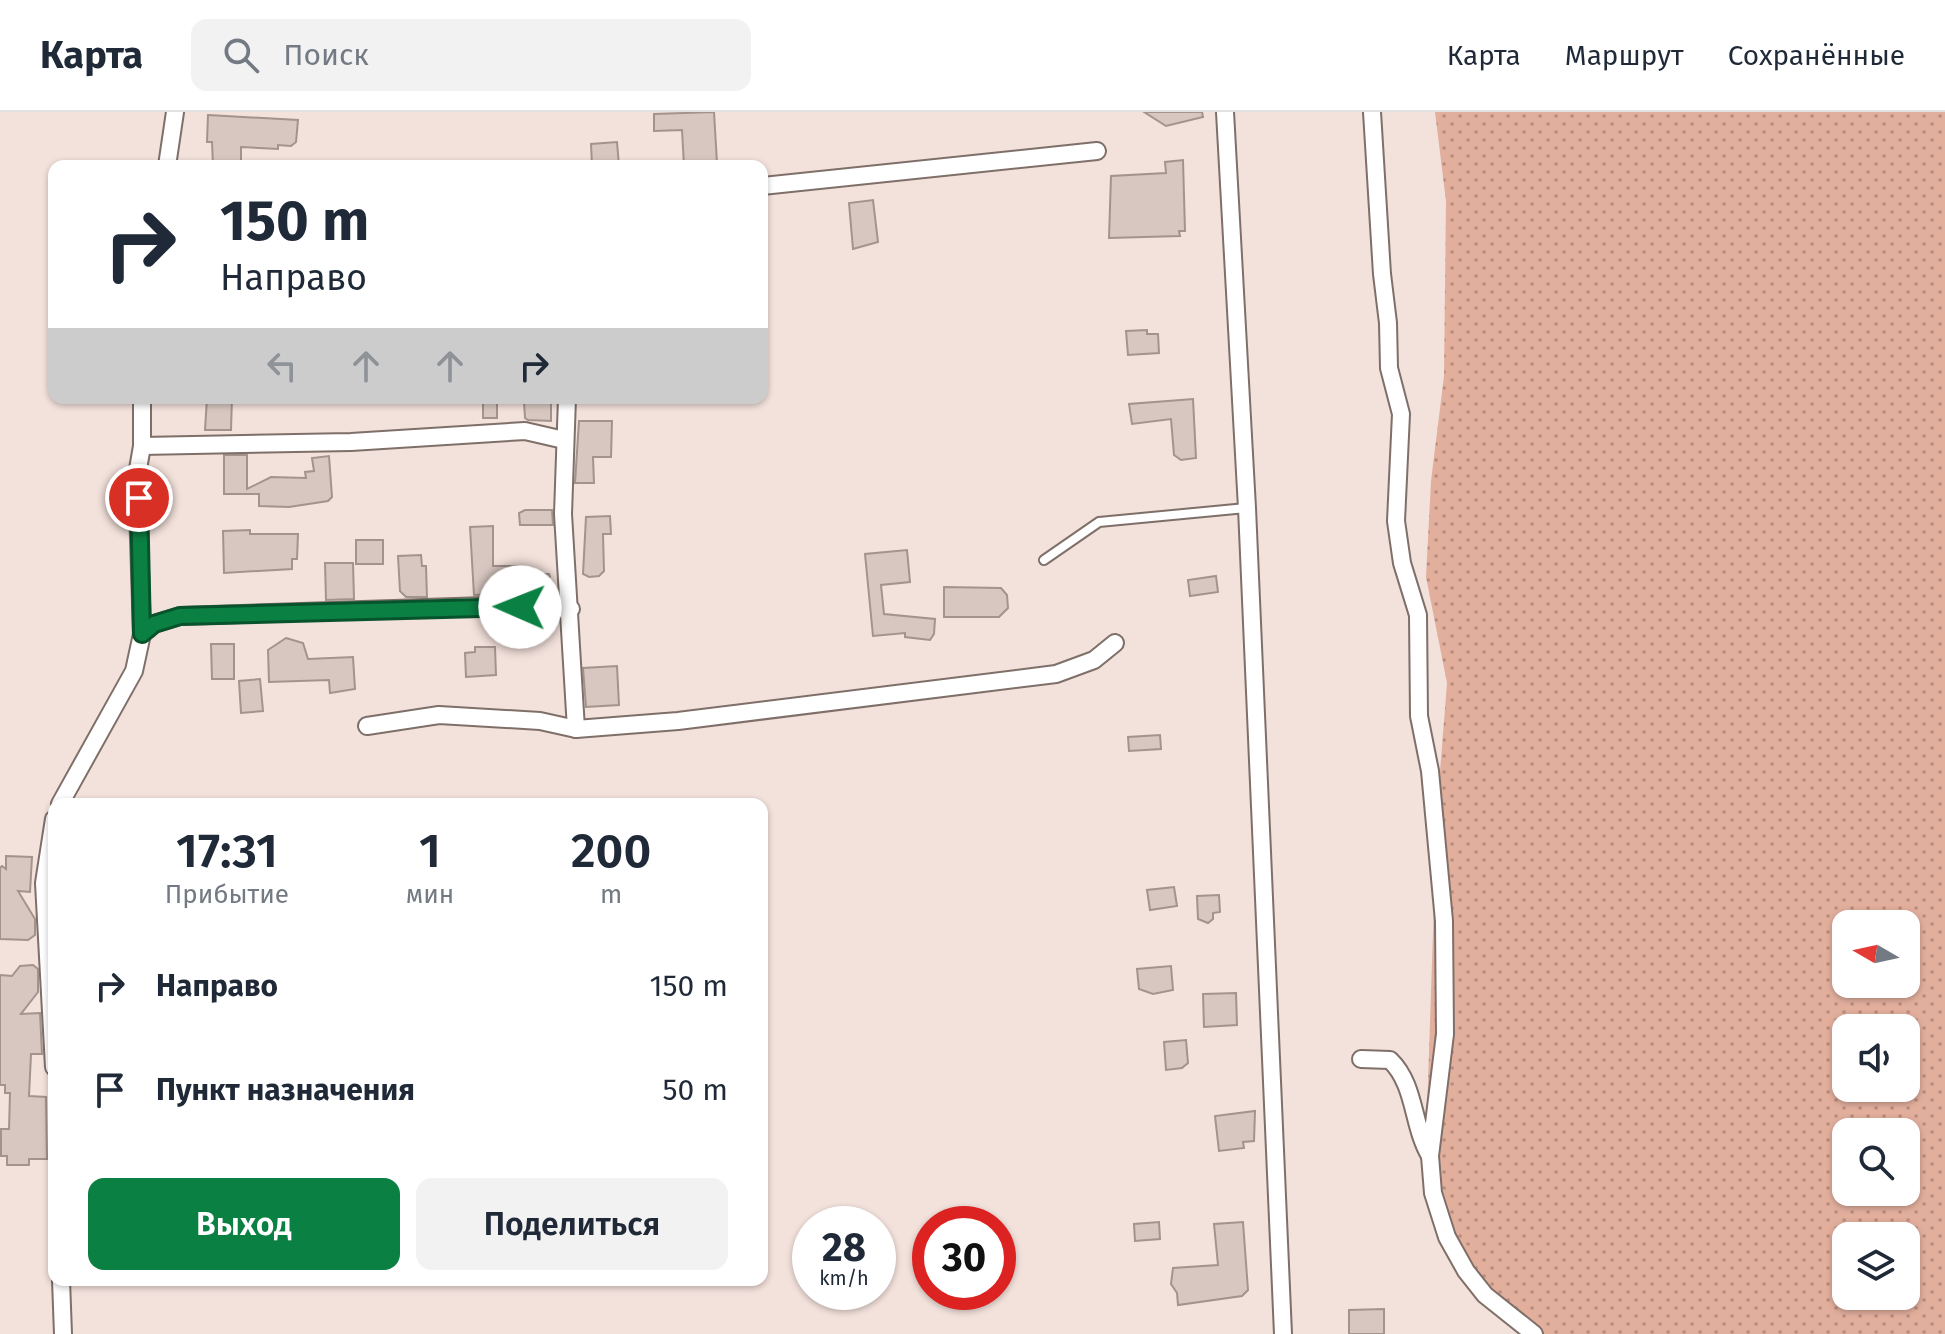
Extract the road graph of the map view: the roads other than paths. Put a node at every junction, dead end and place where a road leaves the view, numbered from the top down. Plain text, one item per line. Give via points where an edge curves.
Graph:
1 (175, 112) edge
2 (1225, 112) edge
3 (1372, 112) edge
4 (1097, 151) dead end
5 (168, 160) edge
6 (768, 185) edge
7 (142, 404) edge
8 (567, 404) edge
9 (564, 440) junction
10 (142, 446) junction
11 (1247, 508) junction
12 (1044, 560) dead end
13 (571, 609) junction
14 (142, 634) junction
15 (1115, 643) dead end
16 (367, 726) dead end
17 (576, 729) junction
18 (63, 798) edge
19 (48, 857) edge
20 (48, 957) edge
21 (1361, 1059) dead end
22 (1430, 1156) junction
23 (61, 1286) edge
24 (63, 1334) edge
25 (1283, 1334) edge
26 (1534, 1334) edge

1 - 5 street
2 - 11 street
3 - 22 street via 1389,368 1401,414 1396,521 1418,615 1419,716 1430,771 1444,921 1443,1071
4 - 6 street
7 - 10 street
8 - 9 street
9 - 10 street via 525,431 351,442
9 - 13 street via 563,514
10 - 14 street via 137,475
11 - 12 lane via 1099,522
11 - 25 street
13 - 14 street via 486,606 180,616
13 - 17 street
14 - 18 street via 134,671
15 - 17 street via 1094,660 1056,674
16 - 17 street via 439,715 540,721
19 - 20 street
21 - 22 street via 1390,1060 1399,1069
22 - 26 street via 1433,1193 1447,1237 1485,1295
23 - 24 street

